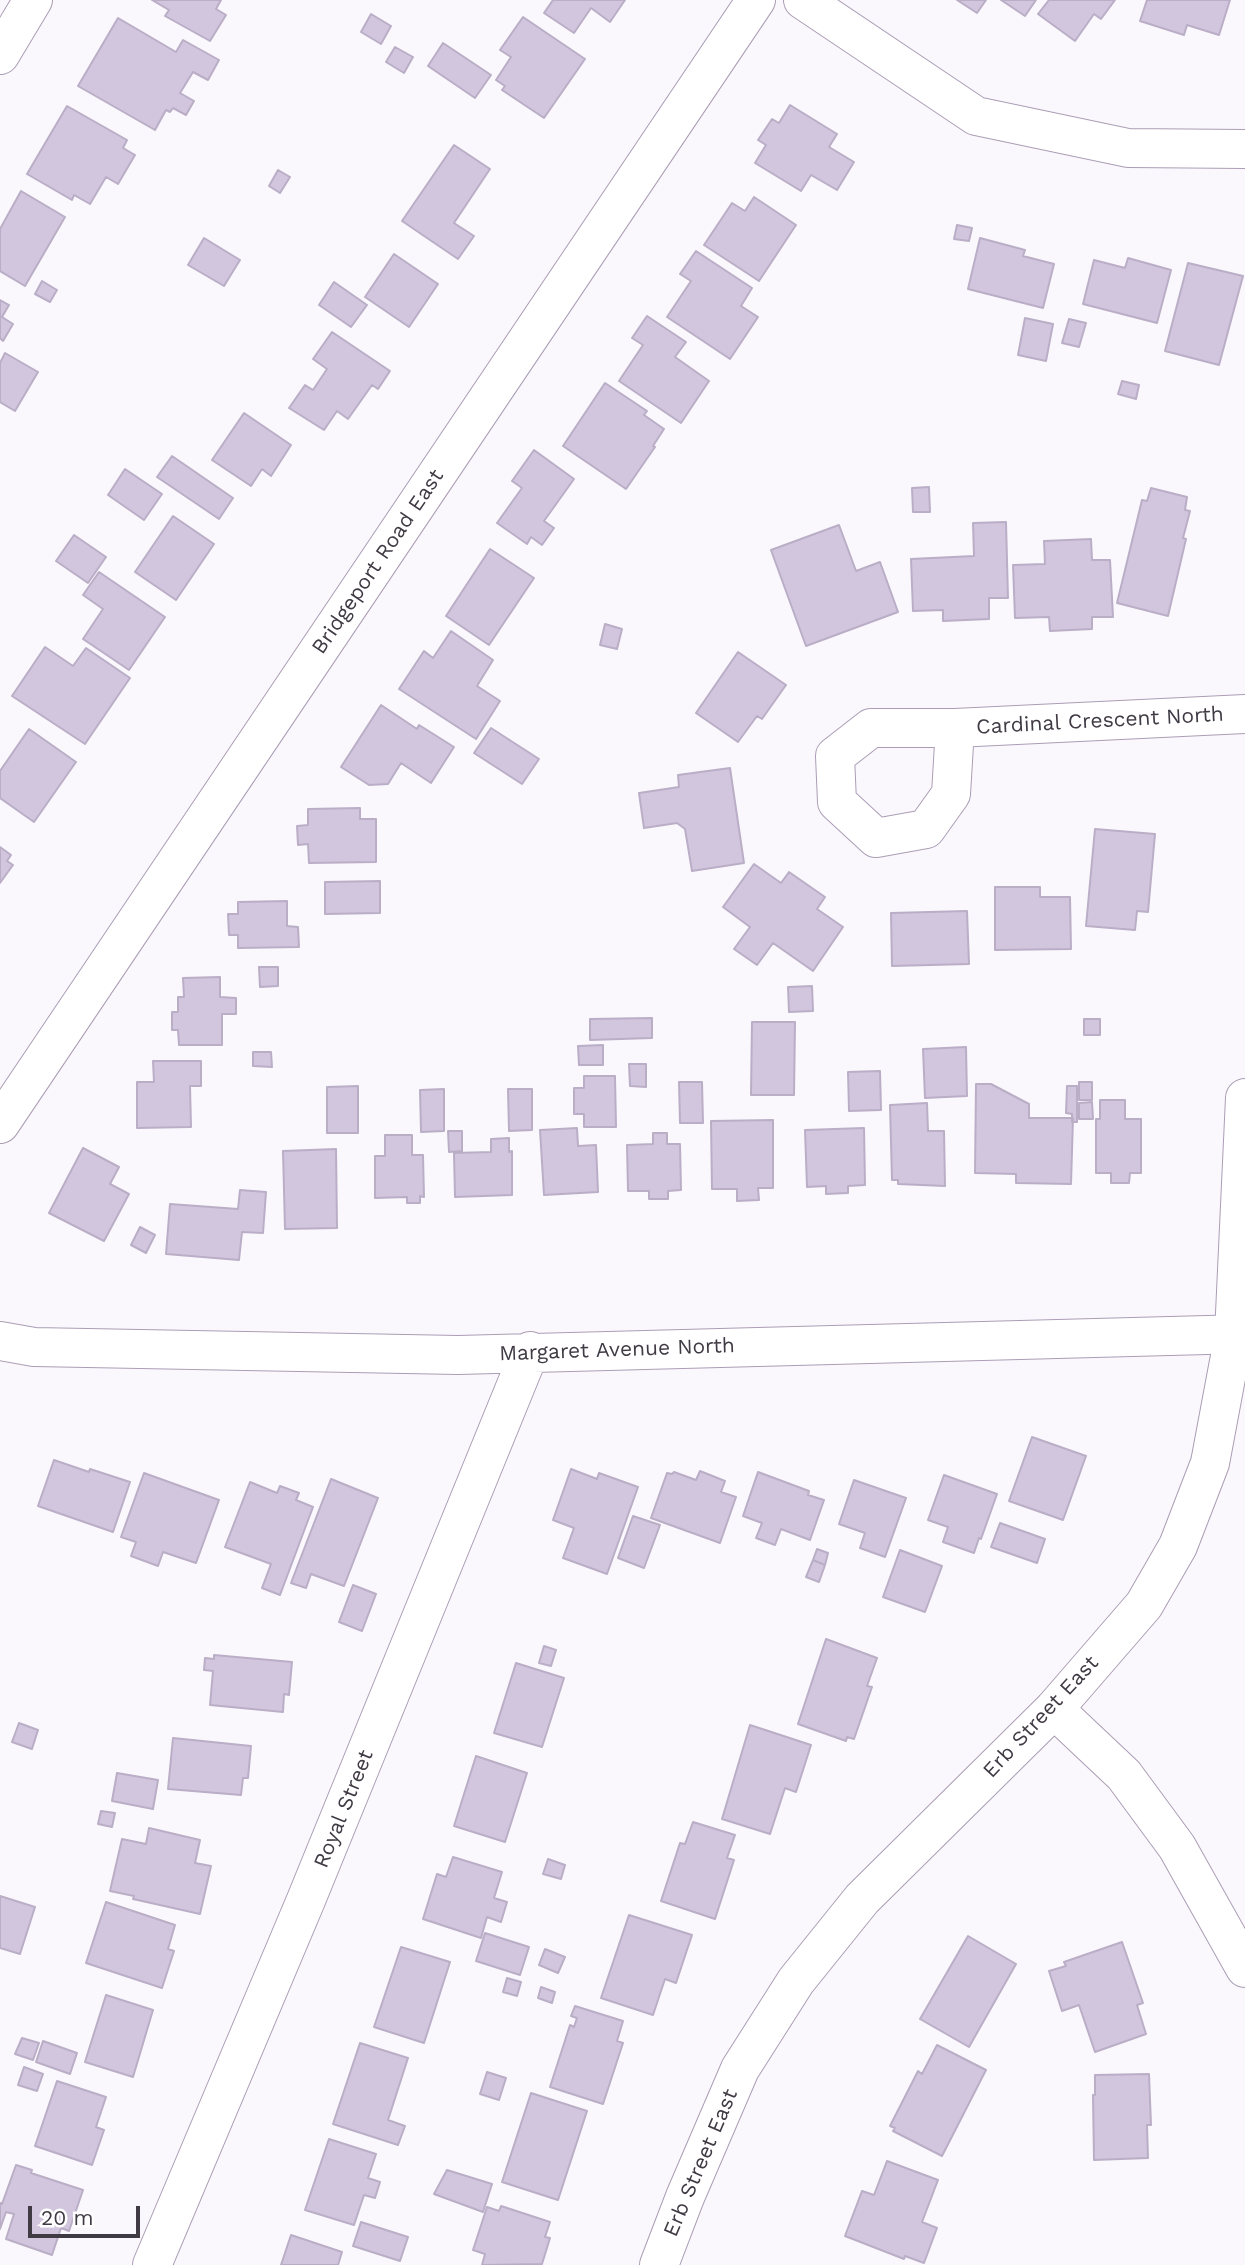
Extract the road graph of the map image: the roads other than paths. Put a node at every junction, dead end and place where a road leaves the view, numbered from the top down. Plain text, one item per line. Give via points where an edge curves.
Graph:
1 (33, 0) edge
2 (756, 0) edge
3 (803, 0) edge
4 (0, 55) edge
5 (1245, 149) edge
6 (1245, 714) edge
7 (955, 728) dead end
8 (1245, 1098) edge
9 (0, 1124) edge
10 (1240, 1335) edge
11 (0, 1341) edge
12 (530, 1351) junction
13 (1054, 1709) junction
14 (1245, 1968) edge
15 (152, 2265) edge
16 (659, 2265) edge

1 - 4 street
2 - 9 street, Bridgeport Road East
3 - 5 street via 976,116 1128,148
6 - 7 street, Cardinal Crescent North
8 - 10 street, Erb Street East
10 - 12 street, Margaret Avenue North
10 - 13 street, Erb Street East via 1210,1463 1178,1546 1144,1605
11 - 12 street, Margaret Avenue North via 34,1347 209,1352
12 - 15 street, Royal Street
13 - 14 street via 1124,1774 1177,1847
13 - 16 street, Erb Street East via 862,1899 796,1980 740,2069

